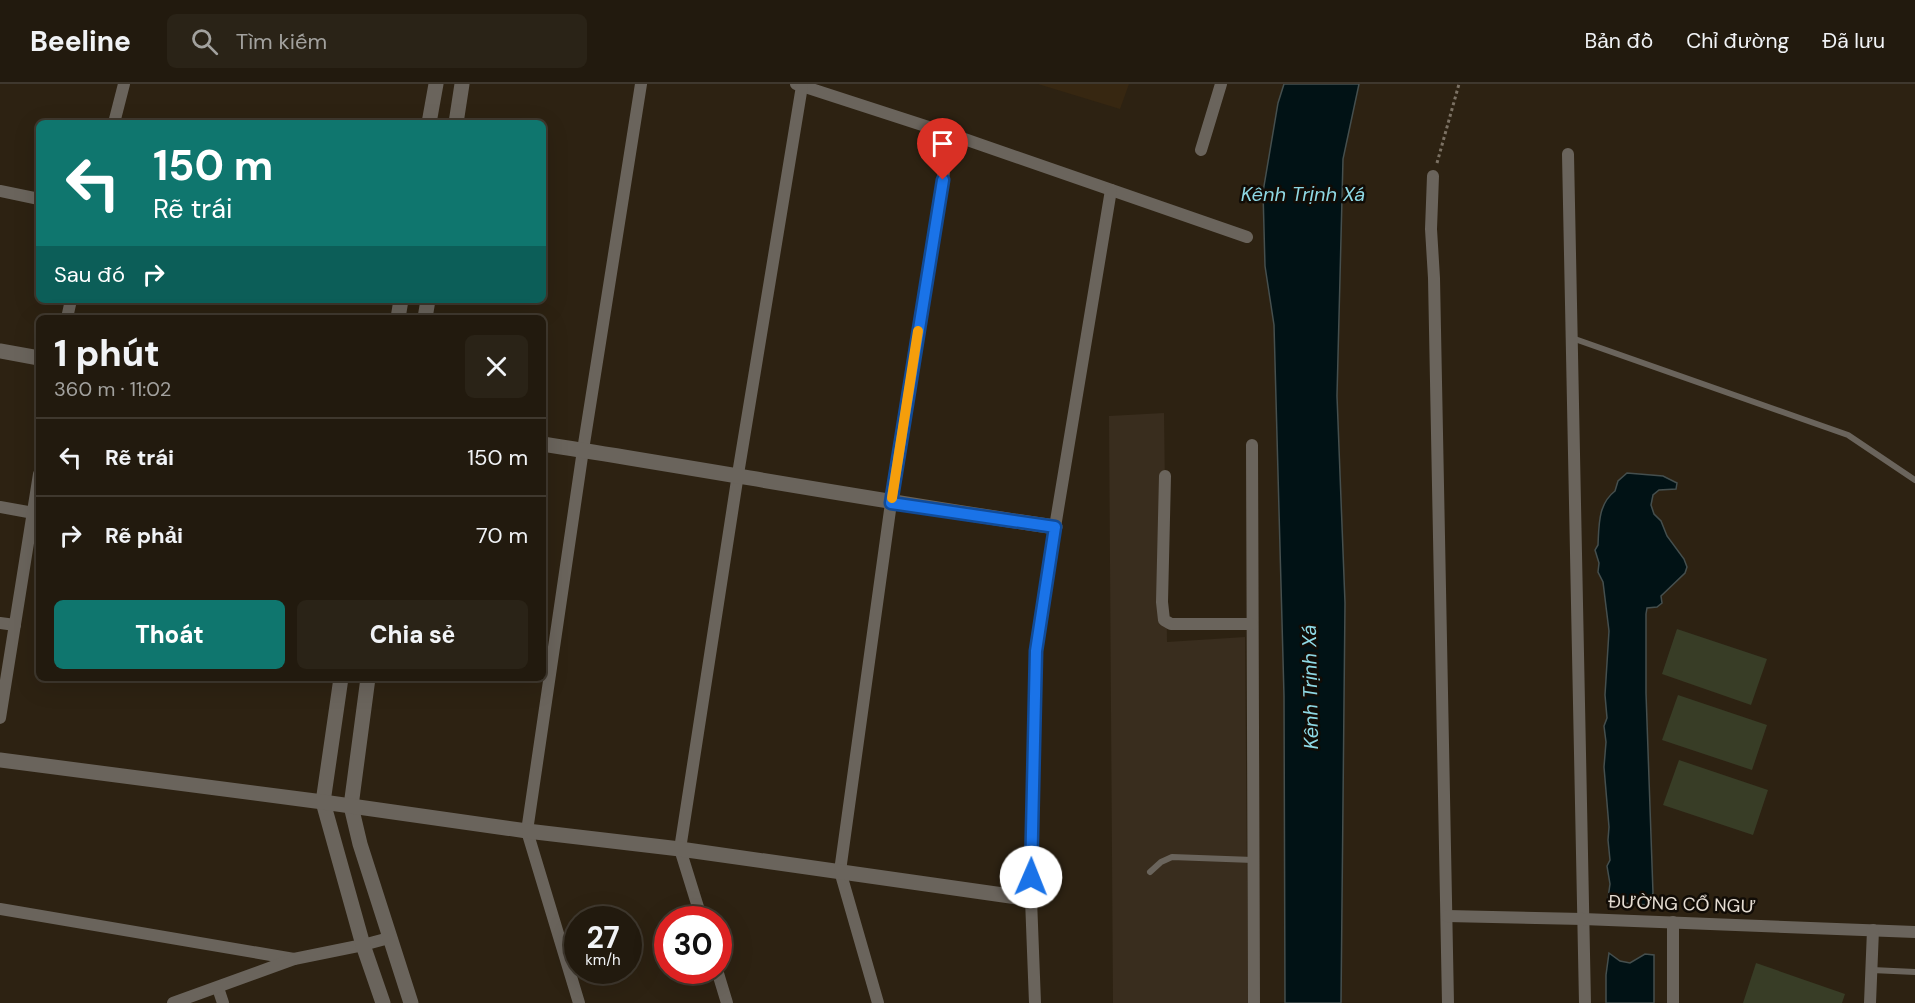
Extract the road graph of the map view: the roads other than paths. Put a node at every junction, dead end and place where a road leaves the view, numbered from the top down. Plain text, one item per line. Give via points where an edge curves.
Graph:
1 (124, 84) edge
2 (435, 84) edge
3 (462, 84) edge
4 (641, 84) edge
5 (1221, 84) edge
6 (799, 85) edge
7 (115, 120) edge
8 (429, 120) edge
9 (456, 120) edge
10 (950, 134) junction
11 (1201, 150) dead end
12 (1568, 154) dead end
13 (1433, 176) road end
14 (1111, 190) junction
15 (0, 191) edge
16 (36, 197) edge
17 (1247, 237) dead end
18 (1572, 338) junction
19 (0, 351) edge
20 (36, 357) edge
21 (546, 444) edge
22 (1252, 446) dead end
23 (583, 450) junction
24 (738, 474) junction
25 (1165, 476) dead end
26 (1915, 480) edge
27 (891, 503) junction
28 (0, 507) edge
29 (36, 514) edge
30 (1055, 527) junction
31 (0, 623) edge
32 (1252, 624) junction
33 (15, 625) junction
34 (341, 681) edge
35 (368, 681) edge
36 (0, 718) edge
37 (0, 760) edge
38 (323, 802) junction
39 (351, 806) junction
40 (527, 831) junction
41 (680, 849) junction
42 (1254, 860) junction
43 (840, 871) junction
44 (1150, 872) dead end
45 (1030, 899) junction
46 (698, 906) edge
47 (0, 909) edge
48 (1447, 916) junction
49 (1583, 919) junction
50 (1673, 922) junction
51 (1873, 930) junction
52 (1915, 932) edge
53 (388, 938) junction
54 (363, 945) junction
55 (294, 959) junction
56 (1872, 970) junction
57 (1915, 972) edge
58 (721, 984) edge
59 (218, 988) junction
60 (172, 1003) edge
61 (223, 1003) edge
62 (383, 1003) edge
63 (411, 1003) edge
64 (579, 1003) edge
65 (727, 1003) edge
66 (878, 1003) edge
67 (1035, 1003) edge
68 (1254, 1003) edge
69 (1449, 1003) edge
70 (1585, 1003) edge
71 (1673, 1003) edge
72 (1870, 1003) edge

1 - 7 street
2 - 8 street
3 - 9 street
4 - 23 street
5 - 11 street
6 - 10 street
6 - 24 street
10 - 14 street
10 - 27 street
12 - 18 street
13 - 48 street via 1431,229
14 - 17 street
14 - 30 street
15 - 16 street
18 - 26 lane via 1848,435
18 - 49 street
19 - 20 street
21 - 23 street
22 - 32 street
23 - 24 street
23 - 40 street
24 - 27 street
24 - 41 street
25 - 32 street via 1164,620 1171,624
27 - 30 street
27 - 43 street
28 - 29 street
29 - 33 street
30 - 45 street via 1036,651
31 - 33 street
32 - 42 street
33 - 36 street
34 - 38 street
35 - 39 street
37 - 38 street
38 - 39 street
38 - 54 street
39 - 40 street
39 - 53 street
40 - 41 street
40 - 64 street
41 - 43 street
41 - 46 street
42 - 44 lane via 1172,857
42 - 68 street
43 - 45 street
43 - 66 street
45 - 67 street
47 - 55 street
48 - 49 street, ĐƯỜNG CỔ NGƯ
48 - 69 street
49 - 50 street, ĐƯỜNG CỔ NGƯ
49 - 70 street
50 - 51 street, ĐƯỜNG CỔ NGƯ
50 - 71 street
51 - 52 street, ĐƯỜNG CỔ NGƯ
51 - 56 street
53 - 54 street
53 - 63 street
54 - 55 street
54 - 62 street
55 - 59 street
56 - 57 lane
56 - 72 street
58 - 65 street
59 - 60 street
59 - 61 street

